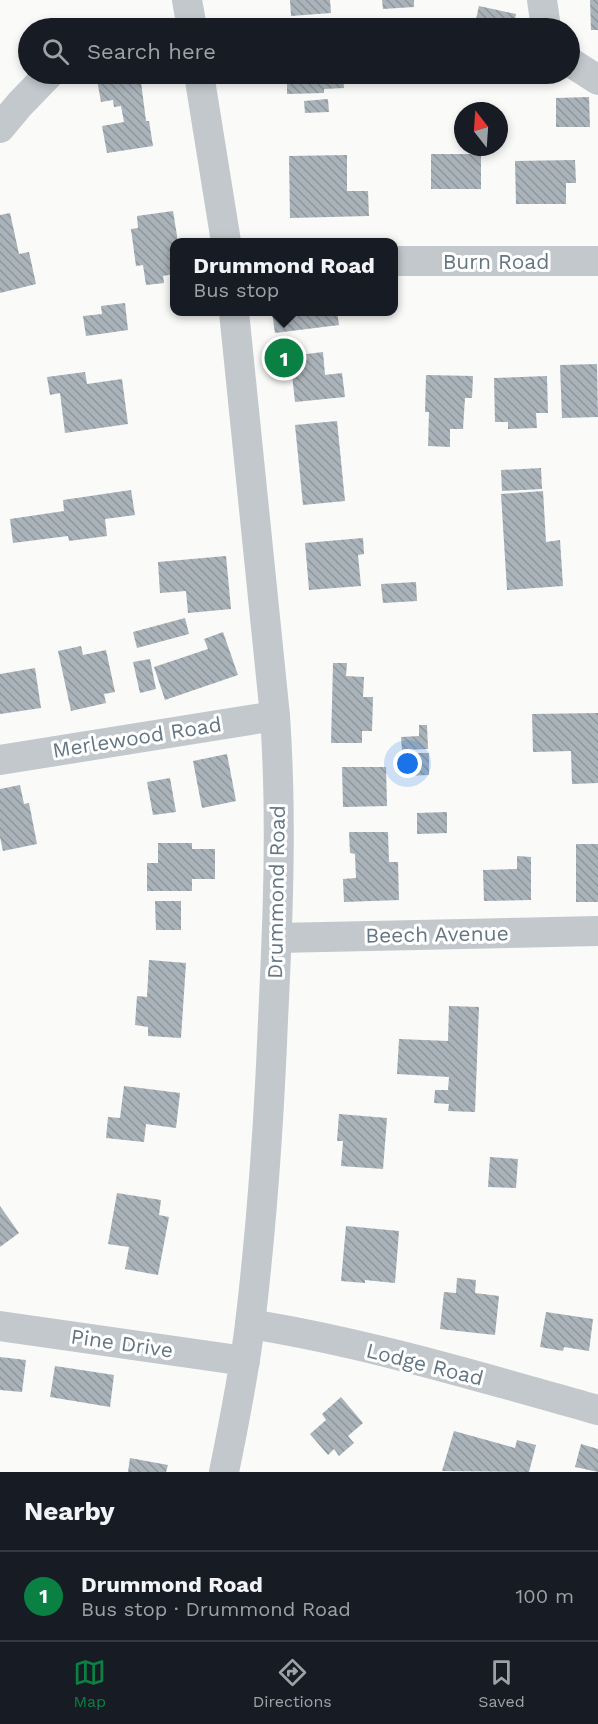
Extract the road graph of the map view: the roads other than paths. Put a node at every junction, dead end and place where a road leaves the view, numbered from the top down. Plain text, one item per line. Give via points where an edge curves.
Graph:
1 (188, 0) edge
2 (542, 0) edge
3 (191, 18) edge
4 (545, 18) edge
5 (580, 68) edge
6 (598, 80) edge
7 (39, 84) edge
8 (201, 84) edge
9 (0, 128) edge
10 (225, 238) edge
11 (398, 261) edge
12 (598, 261) edge
13 (234, 316) edge
14 (275, 716) junction
15 (0, 760) edge
16 (598, 931) edge
17 (277, 938) junction
18 (250, 1324) junction
19 (0, 1326) edge
20 (245, 1361) junction
21 (598, 1410) edge
22 (224, 1472) edge

1 - 3 street
2 - 4 street
5 - 6 street
7 - 9 street
8 - 10 street
11 - 12 street, Burn Road
13 - 14 street, Drummond Road
14 - 15 street, Merlewood Road
14 - 17 street, Drummond Road
16 - 17 street, Beech Avenue
17 - 18 street, Drummond Road via 268,1131
18 - 20 street, Drummond Road
18 - 21 street, Lodge Road via 296,1331
19 - 20 street, Pine Drive
20 - 22 street, Drummond Road

